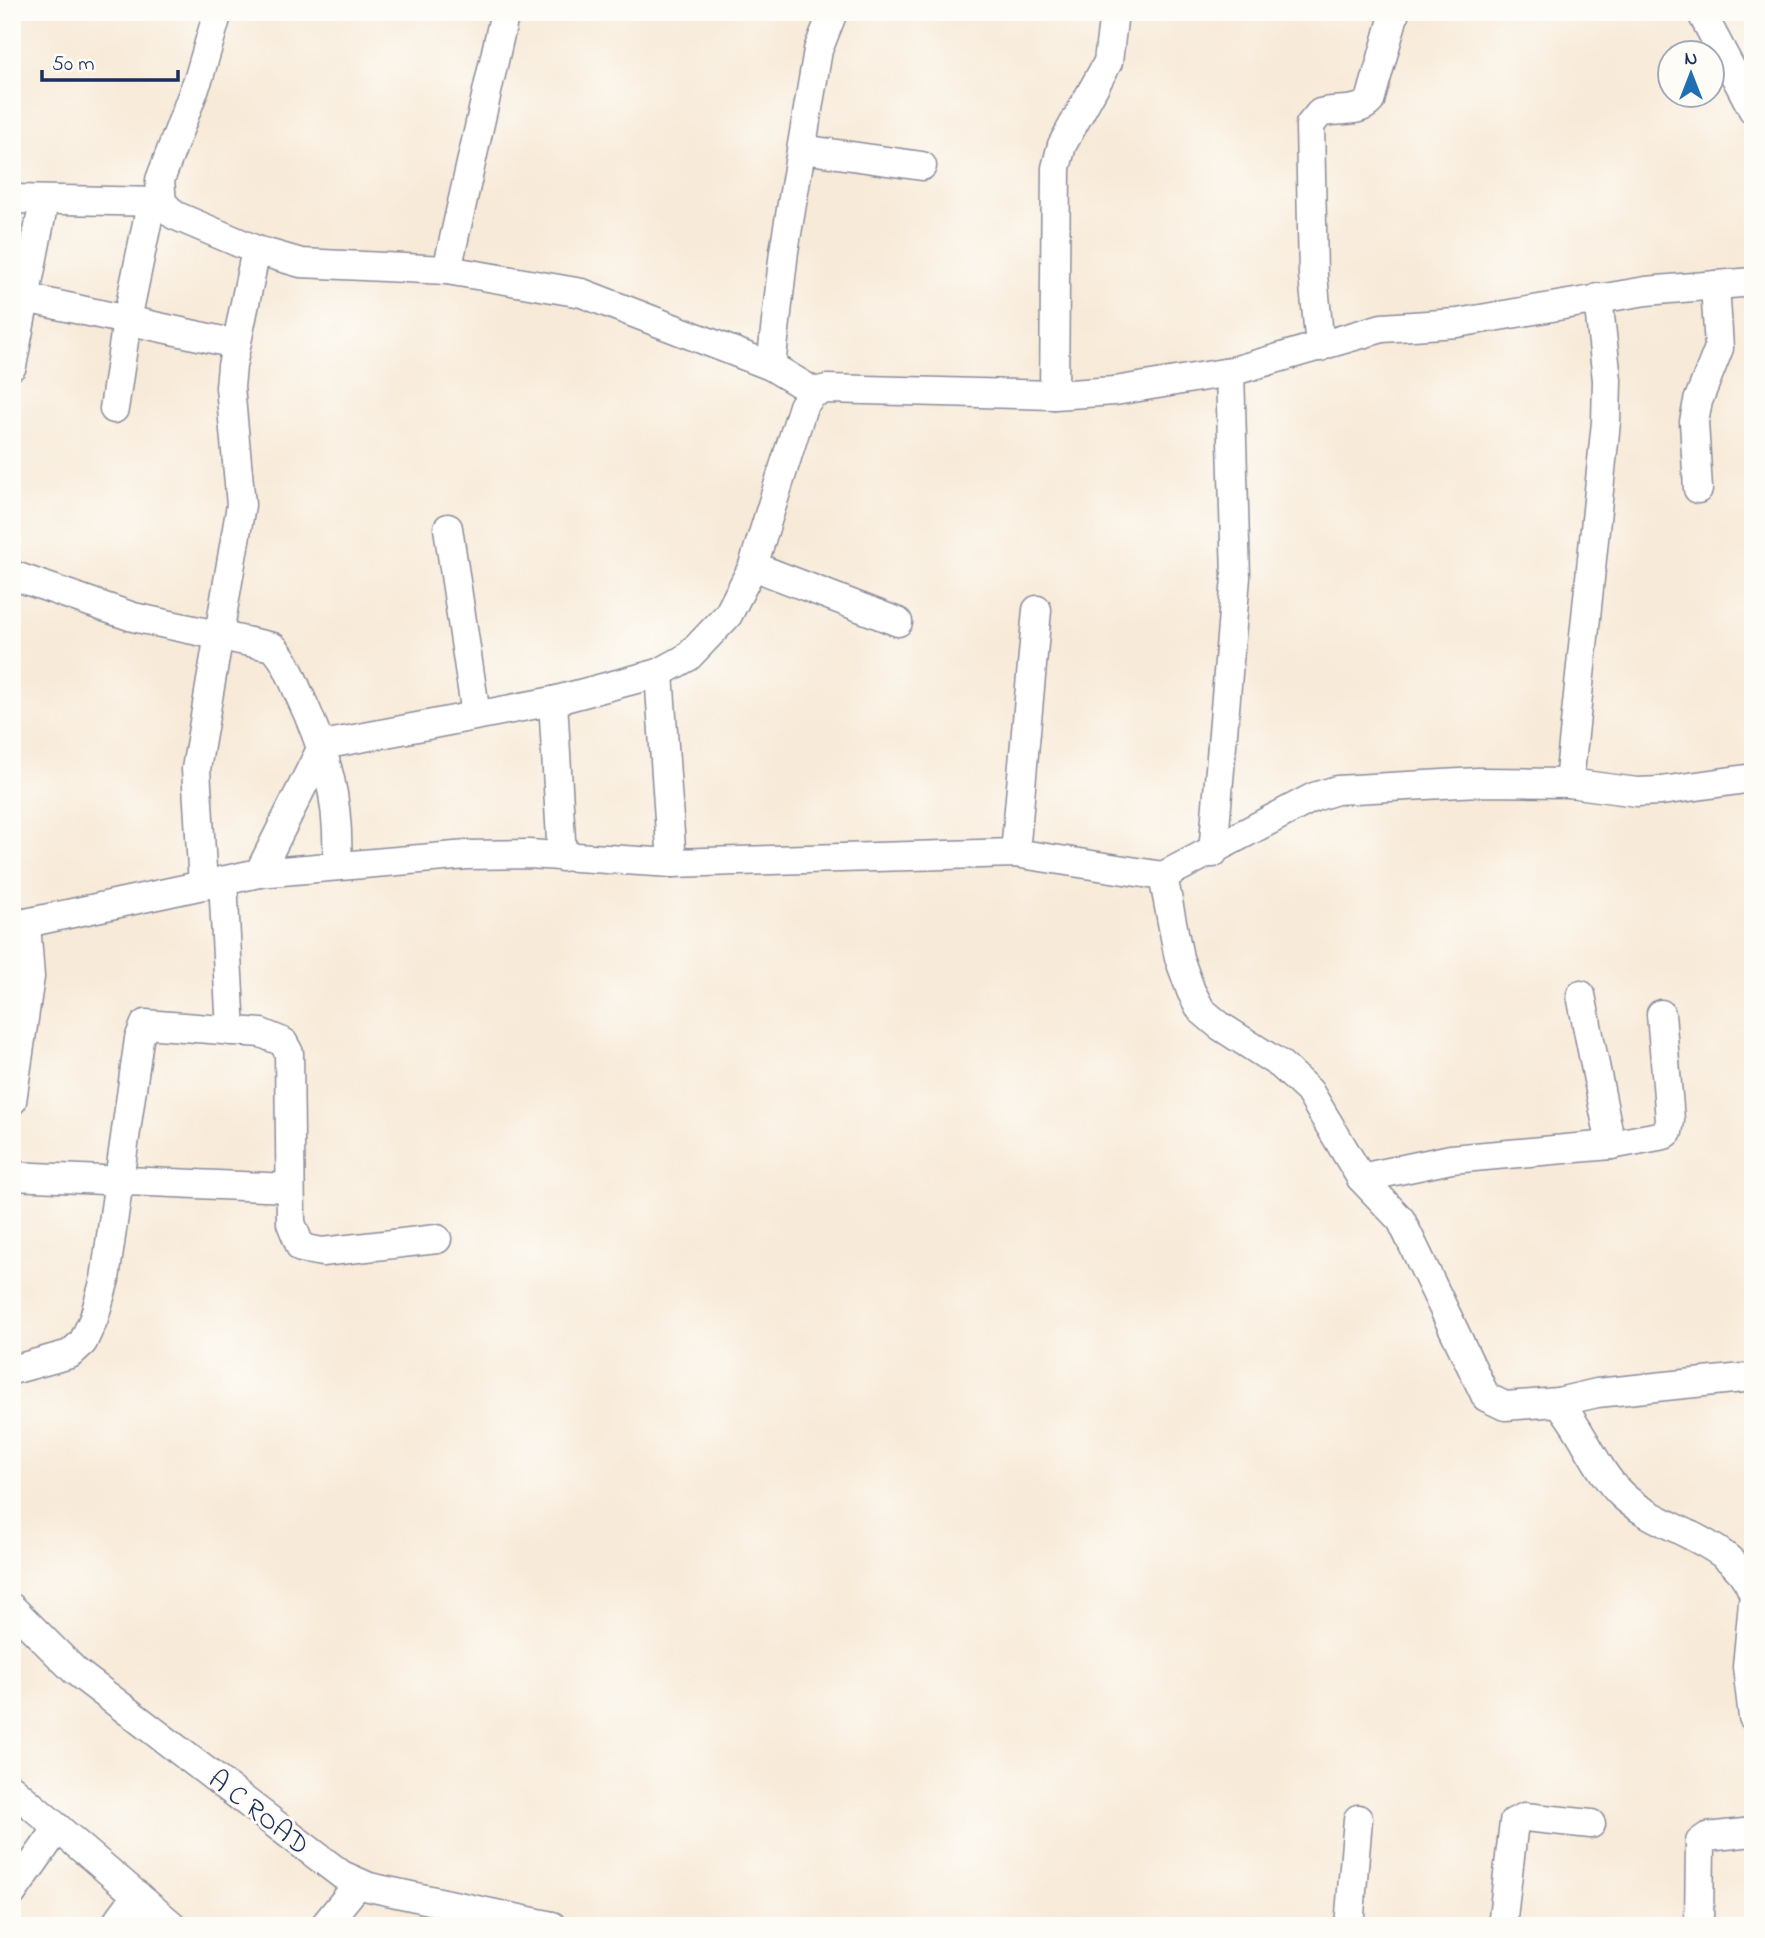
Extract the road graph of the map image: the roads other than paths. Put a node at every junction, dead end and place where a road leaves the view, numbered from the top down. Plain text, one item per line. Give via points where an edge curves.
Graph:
1 (218, 12) edge
2 (505, 12) edge
3 (833, 12) edge
4 (1114, 12) edge
5 (1395, 12) edge
6 (1701, 12) edge
7 (1753, 110) edge
8 (802, 149) junction
9 (922, 166) dead end
10 (12, 199) edge
11 (44, 201) junction
12 (156, 203) junction
13 (256, 250) junction
14 (447, 270) junction
15 (1753, 282) edge
16 (1715, 285) junction
17 (19, 297) edge
18 (1598, 298) junction
19 (127, 320) junction
20 (236, 344) junction
21 (1320, 347) junction
22 (12, 366) edge
23 (771, 366) junction
24 (1230, 372) junction
25 (814, 392) junction
26 (1054, 395) junction
27 (114, 409) dead end
28 (1698, 489) dead end
29 (448, 528) dead end
30 (753, 566) junction
31 (12, 575) edge
32 (1037, 610) dead end
33 (898, 622) dead end
34 (220, 635) junction
35 (659, 673) junction
36 (553, 701) junction
37 (476, 715) junction
38 (323, 745) junction
39 (1753, 778) edge
40 (1569, 783) junction
41 (1015, 853) junction
42 (1213, 853) junction
43 (562, 856) junction
44 (672, 863) junction
45 (337, 866) junction
46 (259, 873) junction
47 (1163, 876) junction
48 (213, 883) junction
49 (19, 925) edge
50 (1581, 995) dead end
51 (1661, 1014) dead end
52 (231, 1031) junction
53 (12, 1101) edge
54 (1611, 1144) junction
55 (12, 1176) edge
56 (1361, 1178) junction
57 (119, 1179) junction
58 (289, 1188) junction
59 (437, 1239) dead end
60 (12, 1370) edge
61 (1753, 1377) edge
62 (1558, 1402) junction
63 (1753, 1593) edge
64 (1753, 1602) edge
65 (17, 1624) edge
66 (1750, 1666) edge
67 (1753, 1717) edge
68 (12, 1789) edge
69 (1358, 1819) dead end
70 (1591, 1824) dead end
71 (58, 1828) junction
72 (1753, 1832) edge
73 (359, 1883) junction
74 (12, 1893) edge
75 (137, 1895) junction
76 (114, 1926) edge
77 (173, 1926) edge
78 (324, 1926) edge
79 (552, 1926) edge
80 (1349, 1926) edge
81 (1502, 1926) edge
82 (1699, 1926) edge

1 - 12 street
2 - 14 street
3 - 8 street via 818,50
4 - 26 street via 1108,62 1062,145 1056,168
5 - 21 street via 1370,101 1355,109 1320,113 1310,125 1313,275
6 - 7 street
8 - 9 street
8 - 23 street
10 - 11 street
11 - 12 street
11 - 17 street
12 - 13 street
12 - 19 street
13 - 14 street via 301,262
13 - 20 street
14 - 23 street via 582,293
15 - 16 street
16 - 18 street
16 - 28 street via 1719,348 1694,422
17 - 19 street
17 - 22 street
18 - 21 street via 1457,323 1382,328
18 - 40 street via 1606,422
19 - 20 street
19 - 27 street
20 - 34 street via 230,387 241,505
21 - 24 street
23 - 25 street
24 - 26 street via 1115,391
24 - 42 street via 1236,577
25 - 26 street via 827,388
25 - 30 street via 803,406
29 - 37 street
30 - 33 street
30 - 35 street via 728,615 706,641
31 - 34 street via 133,617
32 - 41 street
34 - 38 street via 263,643 279,653
34 - 48 street via 196,769
35 - 36 street
35 - 44 street
36 - 37 street
36 - 43 street
37 - 38 street
38 - 45 street via 336,807
38 - 46 street
39 - 40 street via 1637,792
40 - 42 street via 1478,782 1337,790 1314,797
41 - 44 street
41 - 47 street
42 - 47 street
43 - 44 street
43 - 45 street via 467,855
45 - 46 street
46 - 48 street
47 - 56 street via 1180,958 1202,1010 1281,1065 1309,1091
48 - 49 street
48 - 52 street
49 - 53 street via 30,977
50 - 54 street
51 - 54 street via 1668,1132
52 - 57 street via 152,1023 141,1030
52 - 58 street via 271,1034 289,1053
54 - 56 street via 1451,1159
55 - 57 street
56 - 62 street via 1401,1220 1486,1397 1505,1406
57 - 58 street
57 - 60 street via 105,1279 83,1342 70,1354
58 - 59 street via 291,1223 301,1248 322,1252
61 - 62 street via 1597,1392
62 - 63 street via 1621,1494 1659,1521 1734,1562
64 - 66 street
65 - 73 street, A C ROAD via 342,1875
66 - 67 street
68 - 71 street
69 - 80 street
70 - 81 street via 1525,1817 1514,1822
71 - 74 street
71 - 75 street
72 - 82 street via 1707,1837 1700,1842
73 - 78 street
73 - 79 street, A C ROAD
75 - 76 street
75 - 77 street

